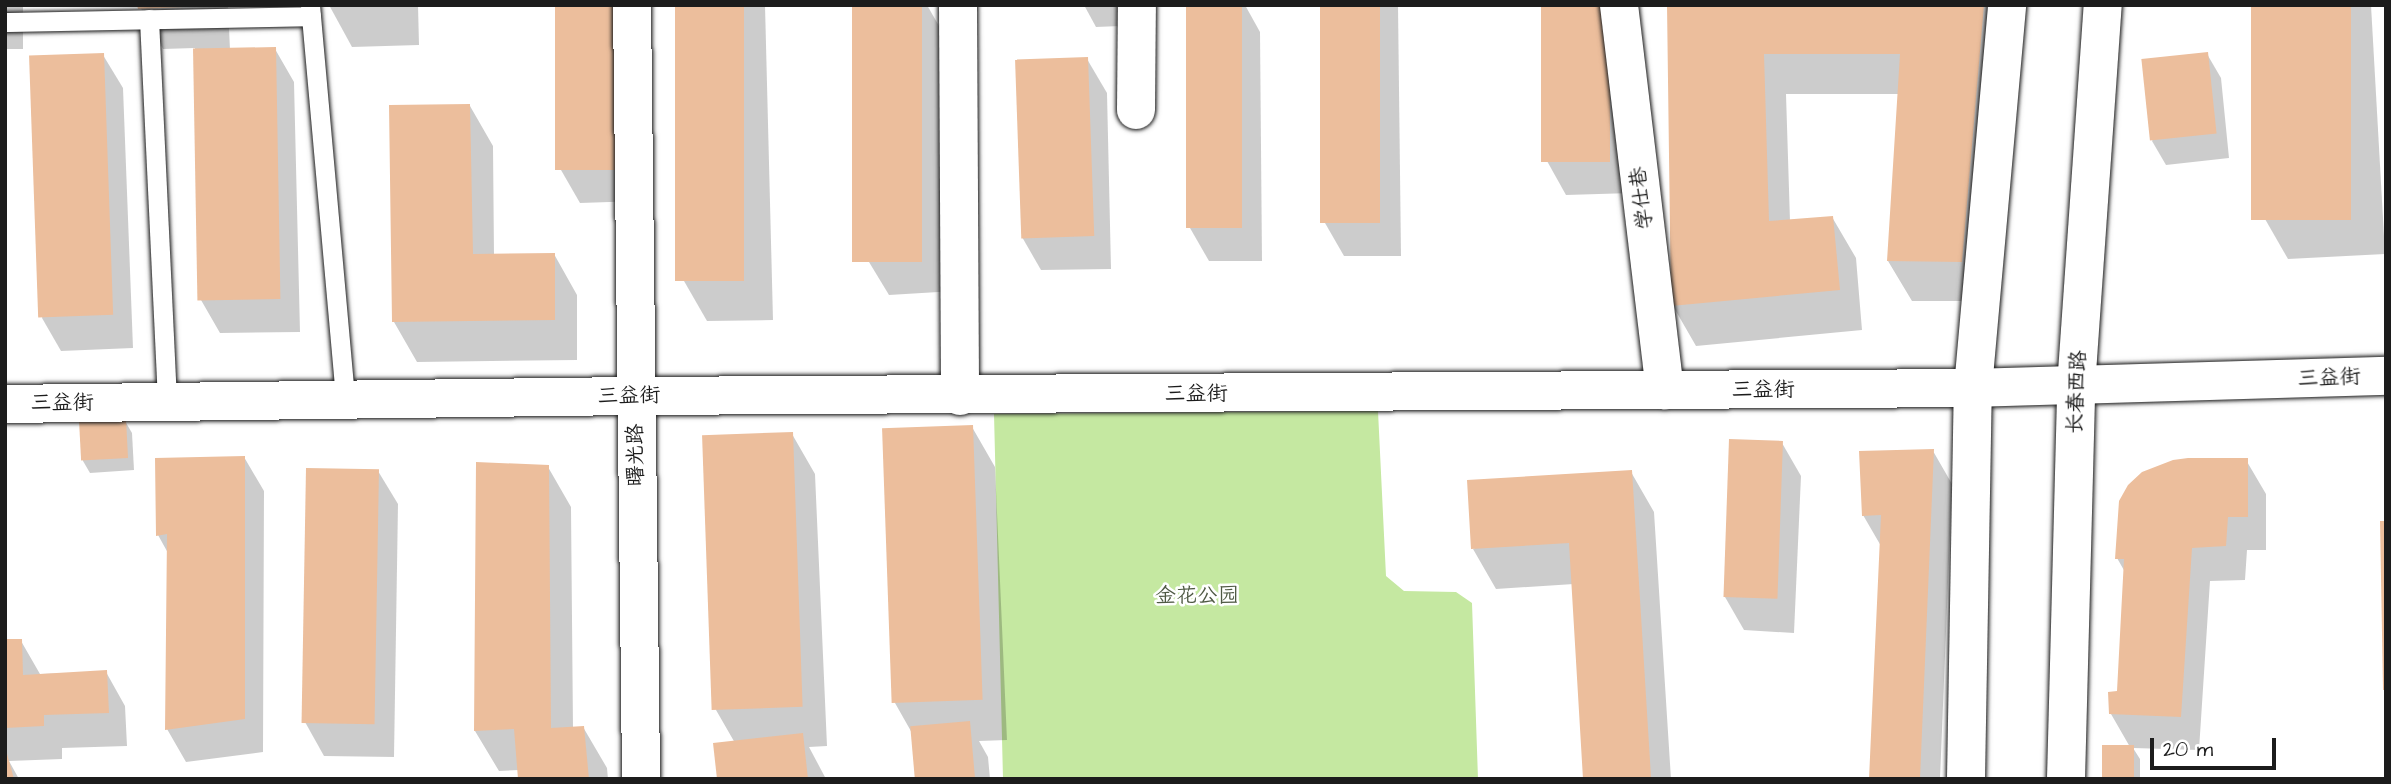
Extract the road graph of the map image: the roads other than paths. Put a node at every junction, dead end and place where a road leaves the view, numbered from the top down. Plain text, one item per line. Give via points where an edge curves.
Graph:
1 (632, 5) edge
2 (958, 5) edge
3 (1137, 5) edge
4 (1619, 5) edge
5 (2007, 5) edge
6 (2103, 5) edge
7 (311, 10) edge
8 (149, 19) junction
9 (5, 22) edge
10 (1136, 110) dead end
11 (2386, 376) edge
12 (2076, 387) junction
13 (1973, 388) junction
14 (1665, 390) junction
15 (635, 396) junction
16 (960, 396) junction
17 (345, 401) junction
18 (167, 403) junction
19 (5, 404) edge
20 (641, 779) edge
21 (1966, 779) edge
22 (2066, 779) edge

1 - 15 street, 曙光路
2 - 16 street
3 - 10 street
4 - 14 street, 学仕巷
5 - 13 street
6 - 12 street, 长春西路
7 - 8 lane
7 - 17 lane
8 - 9 lane
8 - 18 lane
11 - 12 street, 三益街
12 - 13 street, 三益街
12 - 22 street, 长春西路
13 - 14 street, 三益街
13 - 21 street
14 - 16 street, 三益街
15 - 16 street, 三益街
15 - 17 street, 三益街
15 - 20 street, 曙光路
17 - 18 street, 三益街
18 - 19 street, 三益街

